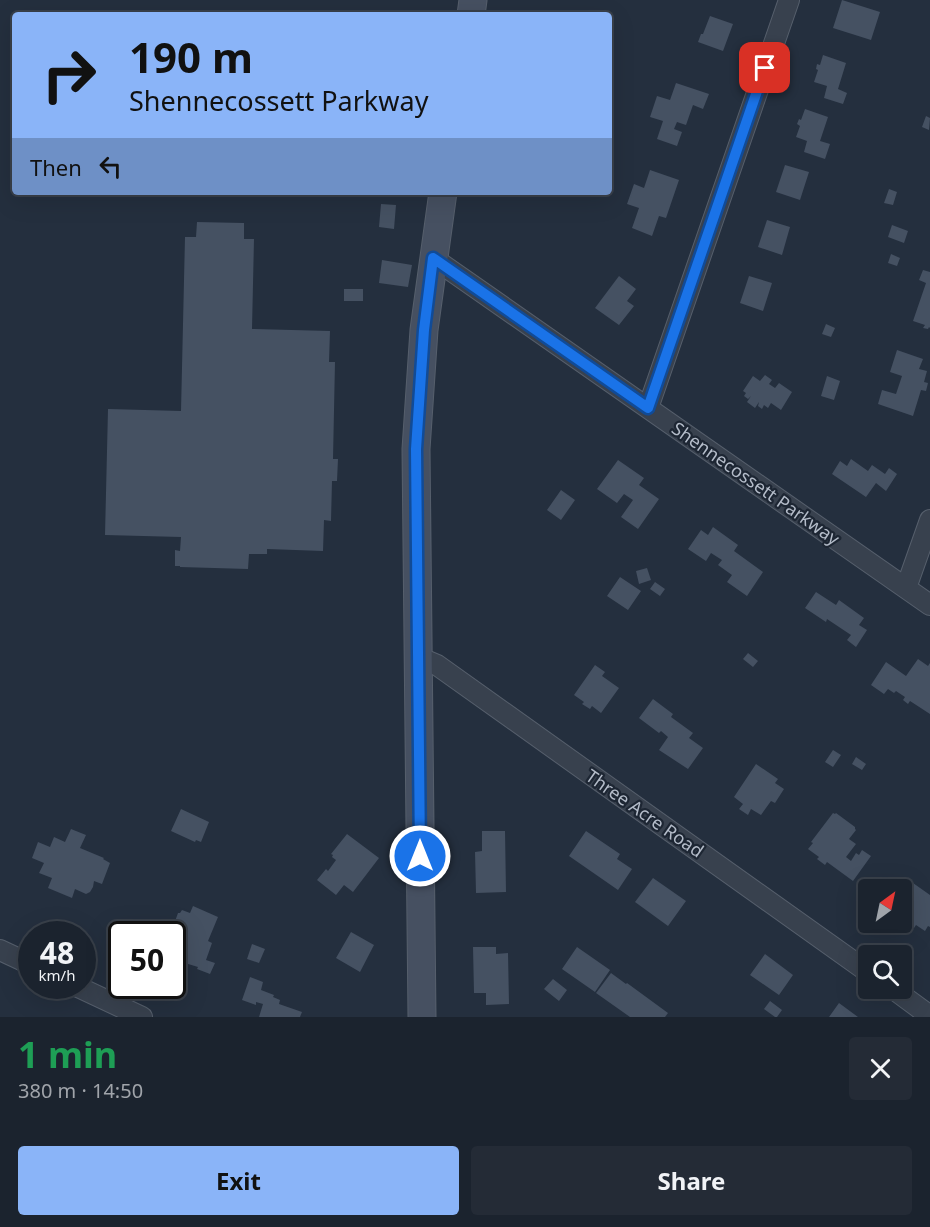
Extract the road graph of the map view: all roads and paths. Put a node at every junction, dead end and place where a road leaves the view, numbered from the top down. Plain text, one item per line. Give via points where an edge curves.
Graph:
1 (789, 0) edge
2 (442, 195) edge
3 (433, 258) junction
4 (648, 408) junction
5 (930, 520) edge
6 (906, 588) junction
7 (930, 605) edge
8 (418, 657) junction
9 (0, 950) edge
10 (18, 958) edge
11 (858, 965) edge
12 (96, 995) edge
13 (907, 999) edge
14 (930, 1016) edge
15 (142, 1017) edge
16 (422, 1017) edge

1 - 4 street
2 - 3 main road
3 - 4 street, Shennecossett Parkway
3 - 8 main road via 416,449
4 - 6 street, Shennecossett Parkway
5 - 6 street
6 - 7 street, Shennecossett Parkway
8 - 11 street, Three Acre Road via 437,665
8 - 16 main road
9 - 10 street
12 - 15 street
13 - 14 street

